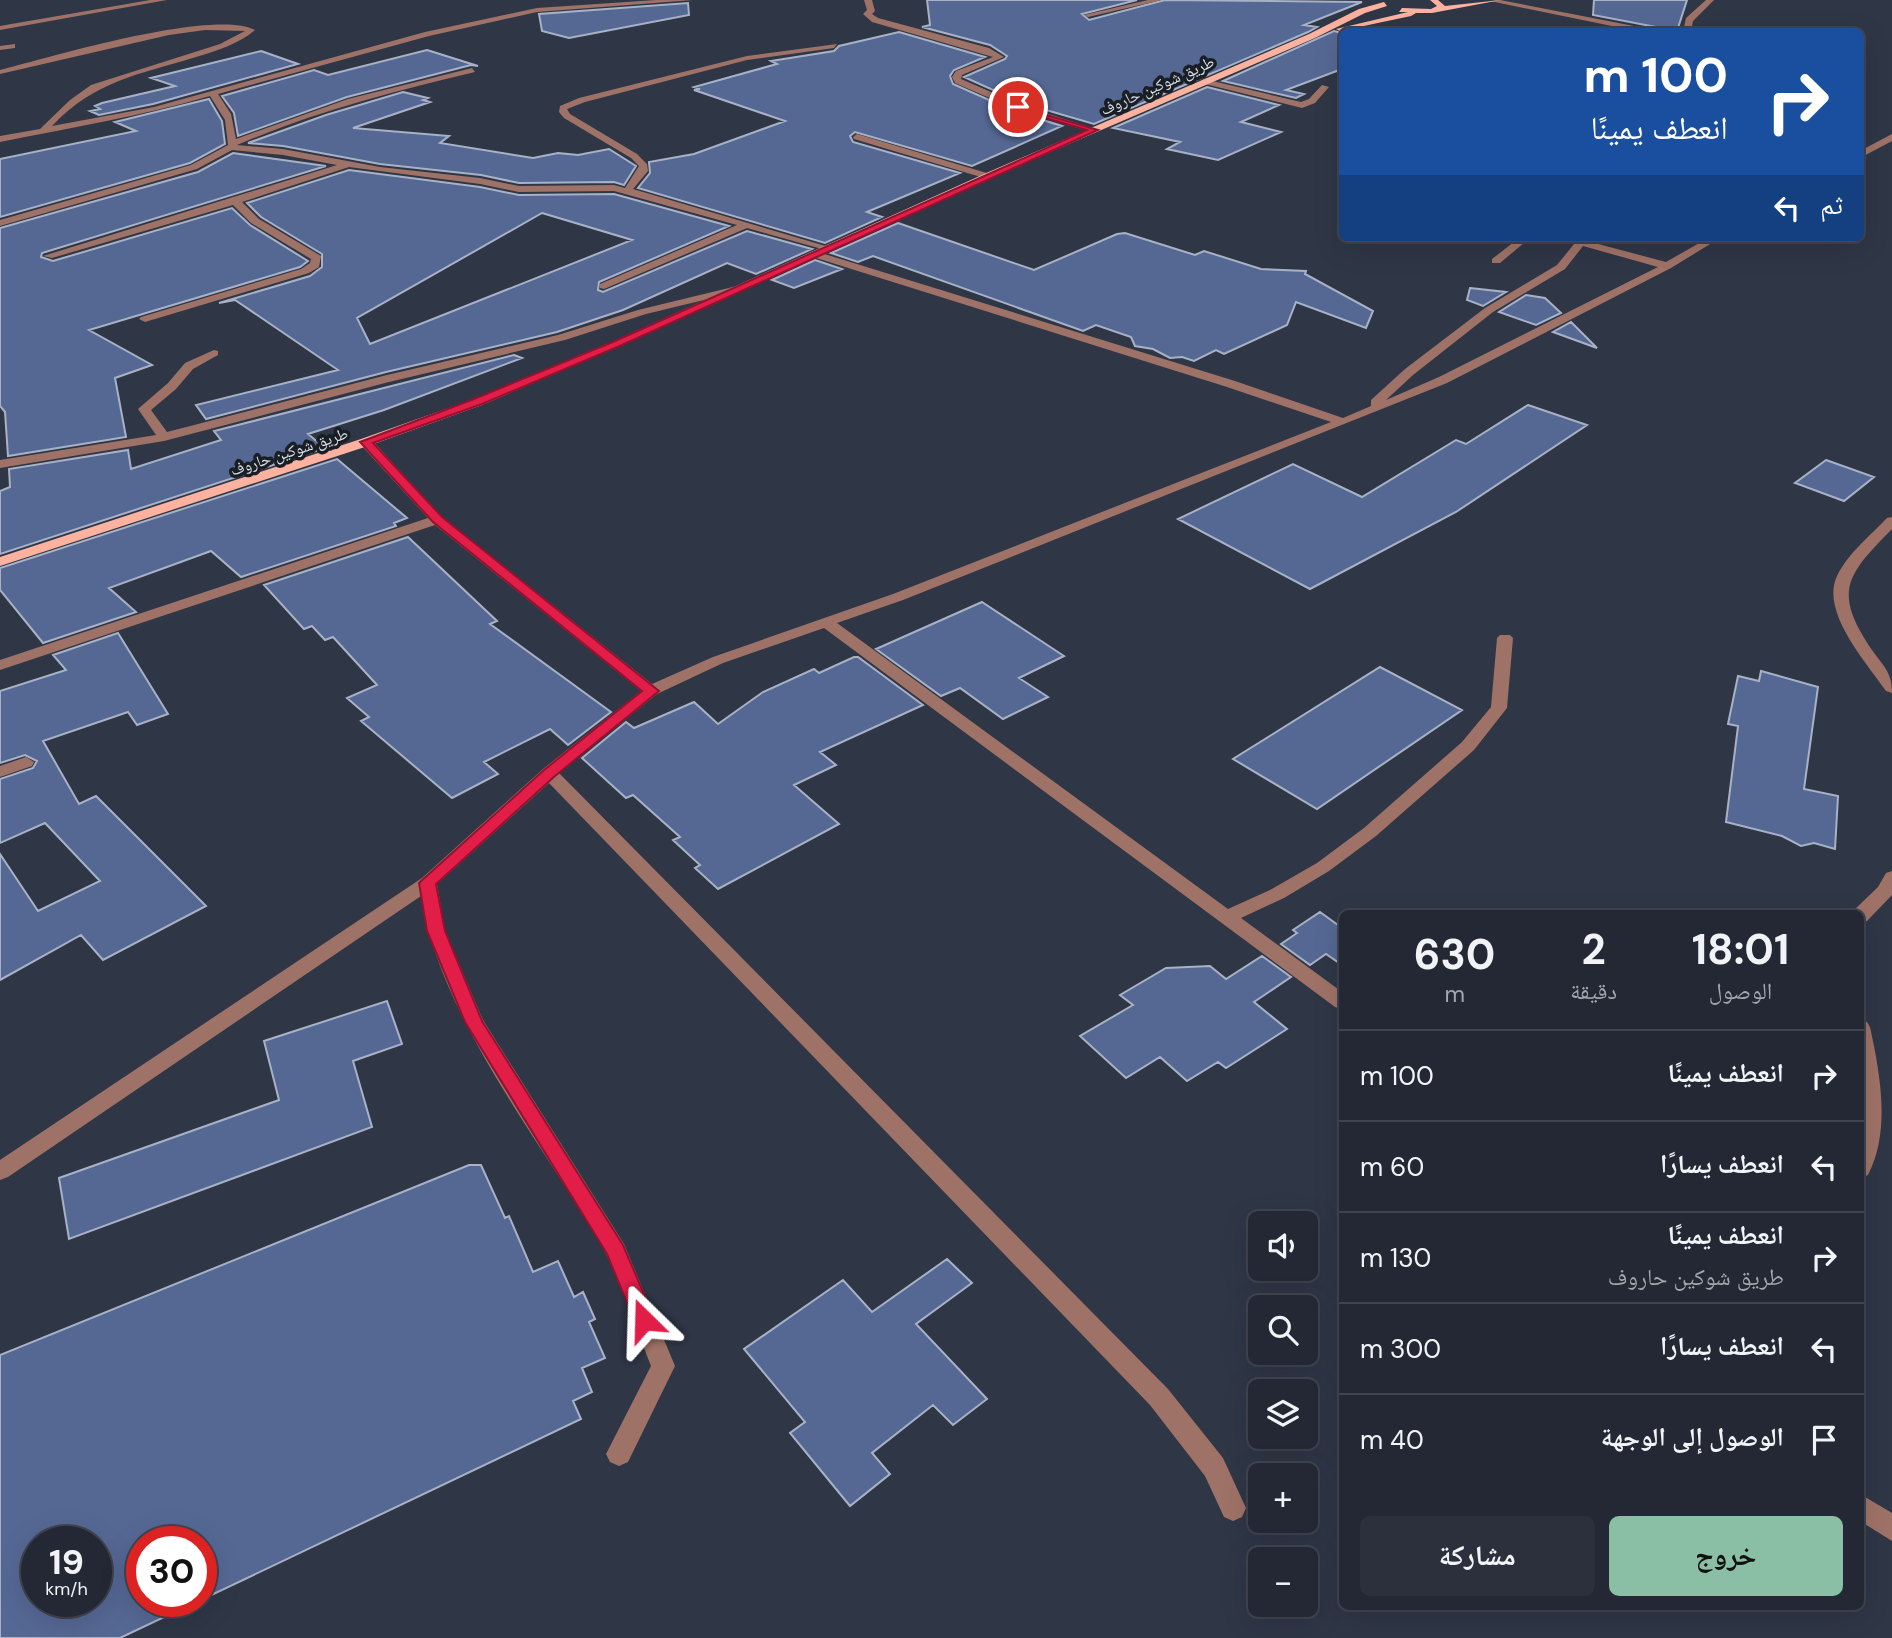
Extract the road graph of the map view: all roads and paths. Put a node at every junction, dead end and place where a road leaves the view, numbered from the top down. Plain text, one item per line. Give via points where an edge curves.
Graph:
1 (163, 0) edge
2 (565, 0) edge
3 (689, 0) edge
4 (868, 0) edge
5 (1158, 0) edge
6 (1434, 0) edge
7 (1479, 0) edge
8 (1496, 0) edge
9 (1710, 0) edge
10 (1385, 2) edge
11 (1439, 9) junction
12 (537, 10) junction
13 (1413, 12) junction
14 (1088, 15) dead end
15 (0, 28) edge
16 (1348, 28) edge
17 (1635, 28) edge
18 (1688, 28) edge
19 (1339, 30) edge
20 (1312, 36) junction
21 (834, 46) dead end
22 (0, 48) edge
23 (7, 52) edge
24 (472, 70) dead end
25 (0, 72) edge
26 (1204, 81) junction
27 (1325, 87) dead end
28 (213, 94) junction
29 (1094, 130) junction
30 (42, 132) junction
31 (857, 137) dead end
32 (1892, 137) edge
33 (0, 139) edge
34 (232, 145) junction
35 (1864, 153) edge
36 (346, 164) junction
37 (987, 176) junction
38 (628, 190) junction
39 (235, 201) junction
40 (0, 223) edge
41 (746, 225) junction
42 (1520, 242) edge
43 (1580, 242) edge
44 (1589, 242) edge
45 (1708, 242) edge
46 (819, 252) junction
47 (48, 256) dead end
48 (1496, 261) dead end
49 (1667, 266) junction
50 (604, 286) dead end
51 (737, 289) junction
52 (145, 319) dead end
53 (214, 352) dead end
54 (1365, 413) junction
55 (1343, 422) junction
56 (164, 437) junction
57 (366, 442) junction
58 (0, 464) edge
59 (437, 520) junction
60 (1892, 521) edge
61 (0, 562) edge
62 (826, 622) junction
63 (1505, 638) dead end
64 (0, 664) edge
65 (1892, 688) edge
66 (651, 691) junction
67 (26, 762) dead end
68 (0, 772) edge
69 (549, 773) junction
70 (1892, 877) edge
71 (428, 883) junction
72 (1864, 912) edge
73 (1227, 917) junction
74 (1339, 1000) edge
75 (1864, 1044) edge
76 (1864, 1156) edge
77 (0, 1171) edge
78 (619, 1454) dead end
79 (1233, 1508) dead end
80 (1864, 1509) edge
81 (1892, 1528) edge

1 - 15 street
2 - 12 street
3 - 12 street
4 - 29 street via 871,10 867,14 875,20 1000,57 959,73 958,80 1018,107
5 - 14 street
6 - 11 main road via 1442,4
7 - 8 main road
8 - 11 main road
8 - 17 street
9 - 18 street via 1689,20
10 - 13 main road via 1394,9
10 - 20 main road, طريق شوكين حاروف
11 - 13 main road
12 - 28 street via 428,34
13 - 16 main road, طريق شوكين حاروف
19 - 20 main road, طريق شوكين حاروف
20 - 26 main road, طريق شوكين حاروف
21 - 38 street via 747,58 564,108 567,116 644,166
22 - 23 street
24 - 34 street via 320,111
25 - 30 street via 182,31 229,26 251,30 238,39 97,86 71,101
26 - 27 street via 1302,105
26 - 29 main road, طريق شوكين حاروف
28 - 30 street
28 - 34 street via 232,125
29 - 37 main road, طريق شوكين حاروف
30 - 33 street
31 - 37 street
32 - 35 street
34 - 36 street
34 - 40 street via 194,167
36 - 38 street via 519,189
36 - 39 street
37 - 46 main road, طريق شوكين حاروف
38 - 41 street
39 - 47 street
39 - 52 street via 256,221 317,258 315,265
41 - 46 street
41 - 50 street
42 - 48 street
43 - 54 street via 1561,267 1489,310
44 - 49 street
45 - 49 street
46 - 51 main road, طريق شوكين حاروف
46 - 55 street
49 - 54 street via 1443,380
51 - 56 street
51 - 57 main road, طريق شوكين حاروف via 491,396
53 - 56 street via 189,366 144,409
54 - 55 street
55 - 62 street
56 - 58 street
57 - 59 street
57 - 61 main road, طريق شوكين حاروف
59 - 64 street
59 - 66 street
60 - 65 street via 1844,576 1840,589 1843,613
62 - 66 street via 718,660
62 - 73 street
63 - 73 street via 1499,708 1468,746 1323,867
66 - 69 street
67 - 68 street
69 - 71 street
69 - 79 street via 1159,1397 1214,1467
70 - 72 street
71 - 77 street
71 - 78 street via 436,931 474,1022 616,1251 663,1366
73 - 74 street
75 - 76 street via 1871,1074 1870,1137
80 - 81 street

